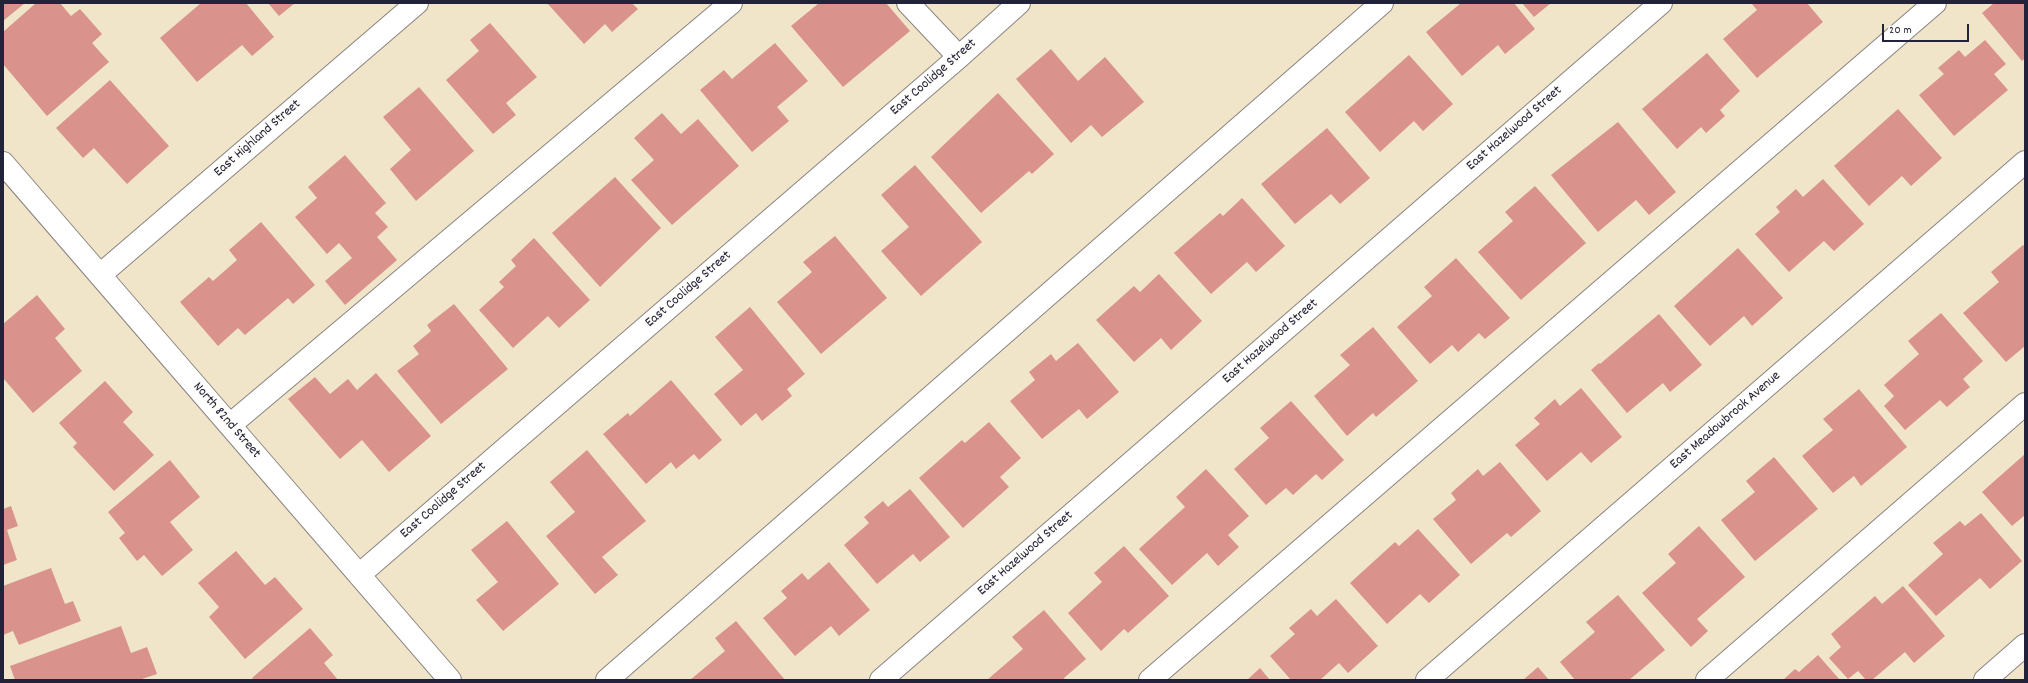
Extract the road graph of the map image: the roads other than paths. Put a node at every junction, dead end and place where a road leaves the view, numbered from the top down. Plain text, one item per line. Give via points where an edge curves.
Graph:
1 (417, 3) edge
2 (731, 3) edge
3 (908, 3) edge
4 (1019, 3) edge
5 (1382, 3) edge
6 (1661, 3) edge
7 (1936, 3) edge
8 (959, 57) junction
9 (2025, 162) edge
10 (3, 163) edge
11 (100, 274) junction
12 (2025, 404) edge
13 (230, 425) junction
14 (359, 575) junction
15 (2025, 645) edge
16 (450, 680) edge
17 (607, 680) edge
18 (880, 680) edge
19 (1150, 680) edge
20 (1427, 680) edge
21 (1707, 680) edge
22 (1985, 680) edge

1 - 11 street, East Highland Street
2 - 13 street
3 - 8 street
4 - 8 street, East Coolidge Street
5 - 17 street
6 - 18 street, East Hazelwood Street
7 - 19 street
8 - 14 street, East Coolidge Street
9 - 20 street, East Meadowbrook Avenue
10 - 11 street, North 82nd Street
11 - 13 street, North 82nd Street
12 - 21 street
13 - 14 street, North 82nd Street
14 - 16 street, North 82nd Street
15 - 22 street

